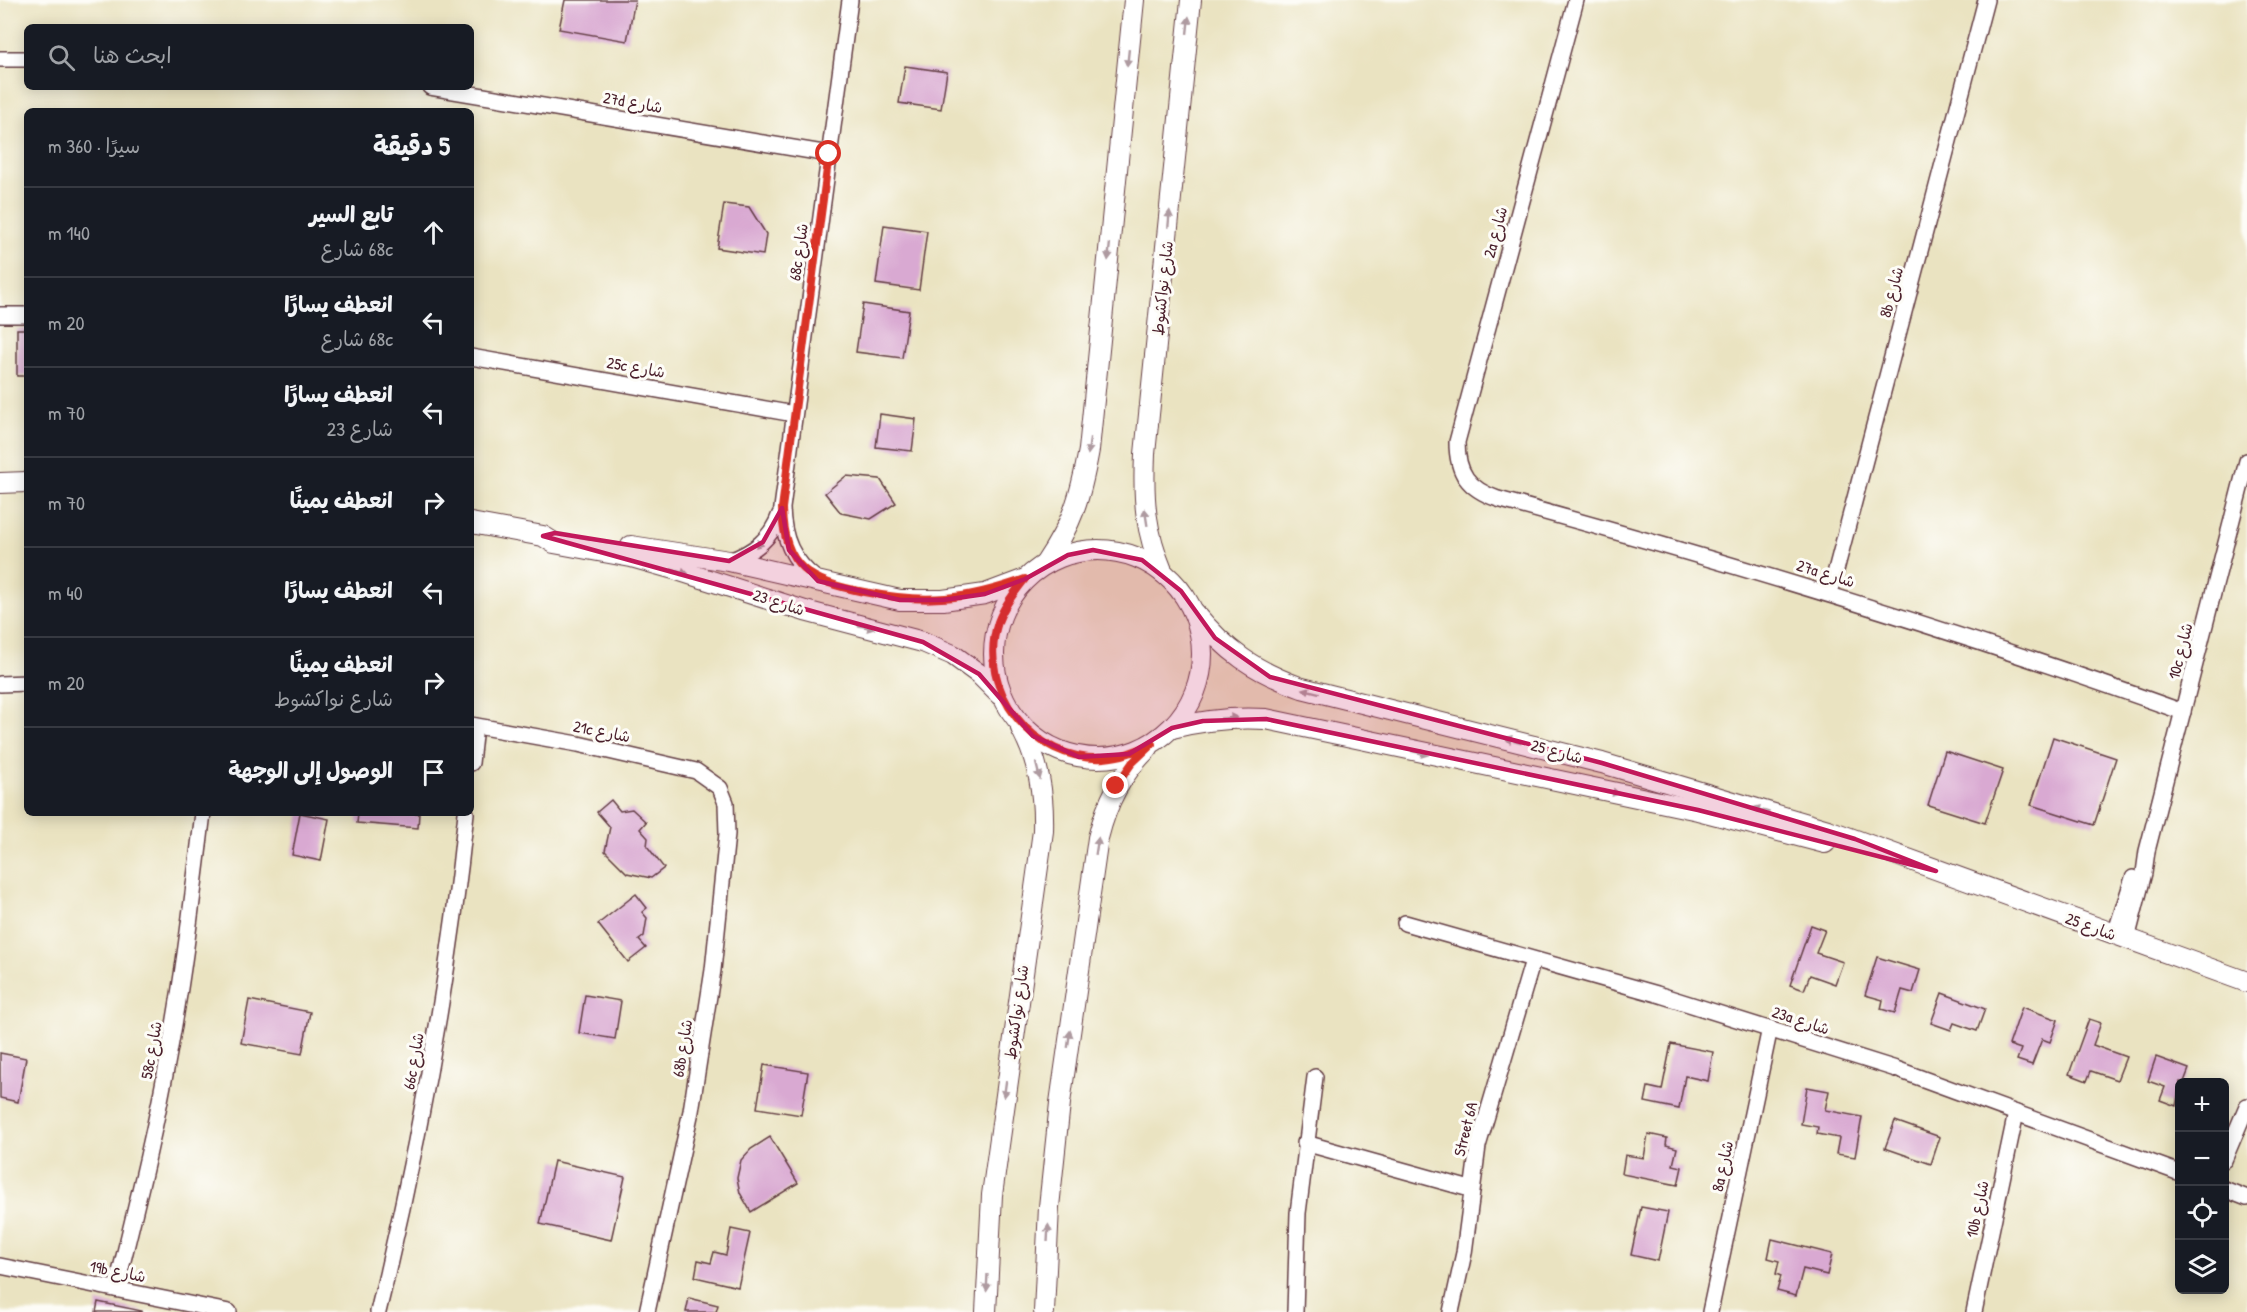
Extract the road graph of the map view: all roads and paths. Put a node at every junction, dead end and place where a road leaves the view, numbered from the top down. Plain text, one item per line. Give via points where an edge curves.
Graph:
1 (850, 0) edge
2 (1134, 0) edge
3 (1191, 0) edge
4 (1576, 0) edge
5 (1986, 0) edge
6 (0, 59) edge
7 (24, 59) edge
8 (448, 90) edge
9 (829, 154) junction
10 (0, 315) edge
11 (24, 315) edge
12 (474, 358) edge
13 (794, 414) junction
14 (2247, 461) edge
15 (1461, 473) joint
16 (2245, 478) edge
17 (24, 482) edge
18 (0, 483) edge
19 (782, 508) junction
20 (474, 523) edge
21 (543, 536) junction
22 (729, 561) junction
23 (1045, 565) junction
24 (1163, 573) junction
25 (1025, 579) junction
26 (818, 581) junction
27 (1830, 593) junction
28 (1194, 612) junction
29 (24, 683) edge
30 (0, 684) edge
31 (1002, 697) junction
32 (2183, 712) junction
33 (1015, 718) junction
34 (474, 726) edge
35 (1172, 728) junction
36 (1152, 744) junction
37 (720, 788) joint
38 (203, 816) edge
39 (466, 816) edge
40 (1936, 871) junction
41 (1405, 923) dead end
42 (2121, 937) junction
43 (1533, 960) junction
44 (2247, 982) edge
45 (1770, 1028) junction
46 (1315, 1077) dead end
47 (2247, 1106) edge
48 (2016, 1113) junction
49 (1305, 1143) junction
50 (2229, 1148) edge
51 (2175, 1171) edge
52 (1470, 1189) junction
53 (2229, 1192) edge
54 (2247, 1198) edge
55 (0, 1266) edge
56 (116, 1289) junction
57 (229, 1312) edge
58 (378, 1312) edge
59 (647, 1312) edge
60 (986, 1312) edge
61 (1044, 1312) edge
62 (1295, 1312) edge
63 (1451, 1312) edge
64 (1710, 1312) edge
65 (1974, 1312) edge

1 - 9 street, 68c شارع
2 -> 23 street via 1089,450 1077,505 1067,531
24 -> 3 street, شارع نواكشوط via 1144,515 1144,475
4 - 15 street, 2a شارع via 1457,442
5 - 27 street, 8b شارع
6 - 7 street
8 - 9 street, 27d شارع
9 - 13 street, 68c شارع
10 - 11 street
12 - 13 street, 25c شارع
13 - 19 street, 68c شارع
14 - 16 street, 10c شارع
15 - 27 street, 27a شارع via 1470,485 1498,499
16 - 32 street, 10c شارع
17 - 18 street
19 -> 22 street, 68c شارع via 775,527 763,542 748,554
19 - 26 street, 68c شارع via 789,550
20 - 21 street, شارع 23
21 - 22 street, شارع 23 via 555,533
21 -> 31 street, شارع 23 via 554,543 665,567 805,611 923,642 979,674
22 - 26 street, شارع 23
23 - 24 street via 1093,550 1118,552
23 - 25 street
24 - 28 street
25 - 26 street, شارع 23 via 985,594 943,600 900,600
25 - 31 street via 1009,600 993,647
27 - 32 street, 27a شارع
28 - 35 street via 1203,662 1191,701
40 -> 28 street, شارع 25 via 1846,836 1602,763 1270,677 1215,638
29 - 30 street
31 - 33 street
32 - 42 street, 10c شارع via 2144,873
33 - 36 street via 1054,749 1079,757 1104,758
33 -> 60 street, شارع نواكشوط via 1030,744 1039,772 1044,831 992,1195
34 - 37 street, 21c شارع via 682,766 709,778
35 - 36 street
35 -> 40 street, شارع 25 via 1234,717 1266,719 1698,810 1880,860
61 -> 36 street via 1049,1207 1060,1103 1098,838 1116,786
37 - 59 street, 68b شارع via 728,818 713,970 691,1111
38 - 56 street, 58c شارع via 170,1053
39 - 58 street, 66c شارع via 446,976 425,1098
40 - 42 street, شارع 25
41 - 43 street, 23a شارع
42 - 44 street, شارع 25
43 - 45 street, 23a شارع
43 - 52 street, Street 6A via 1483,1125
45 - 48 street, 23a شارع
45 - 64 street, 8a شارع
46 - 49 street
47 - 50 street
48 - 51 street, 23a شارع
48 - 65 street, 10b شارع
49 - 52 street
49 - 62 street
52 - 63 street, Street 6A via 1464,1253
53 - 54 street
55 - 56 street, 19b شارع
56 - 57 street, 19b شارع

